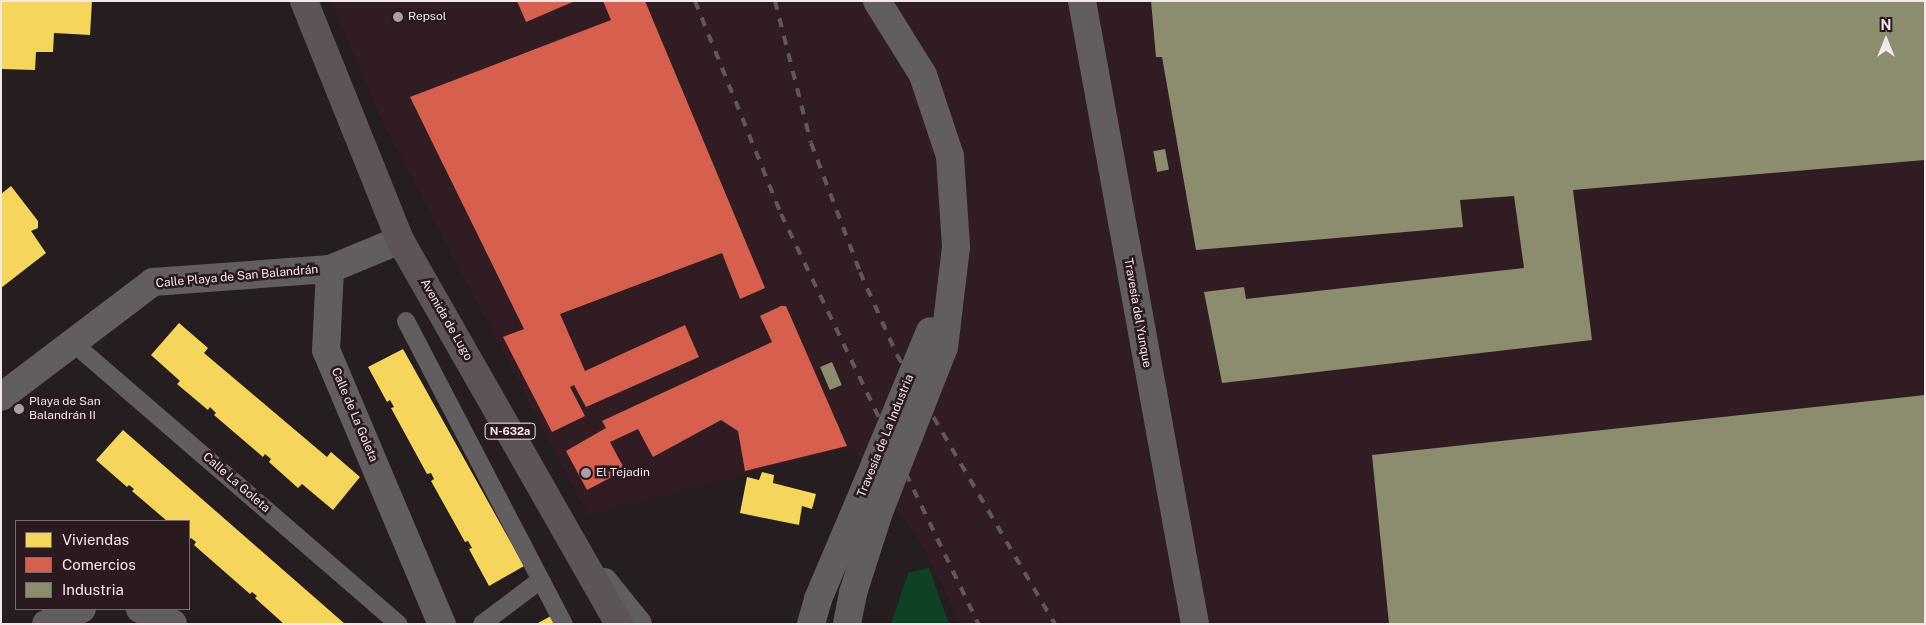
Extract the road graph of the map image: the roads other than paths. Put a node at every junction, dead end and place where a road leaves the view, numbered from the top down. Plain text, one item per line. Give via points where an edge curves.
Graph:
1 (304, 1) edge
2 (877, 1) edge
3 (1082, 1) edge
4 (400, 240) junction
5 (330, 269) junction
6 (406, 321) dead end
7 (73, 343) junction
8 (1, 397) edge
9 (871, 503) junction
10 (576, 546) junction
11 (539, 581) junction
12 (80, 610) edge
13 (142, 610) edge
14 (46, 624) edge
15 (173, 624) edge
16 (399, 624) edge
17 (442, 624) edge
18 (482, 624) edge
19 (564, 624) edge
20 (619, 624) edge
21 (638, 624) edge
22 (811, 624) edge
23 (847, 624) edge
24 (1195, 624) edge

1 - 4 main road, Avenida de Lugo / N-632a
2 - 9 street, Travesía de La Industria, bridge via 923,75 950,156 956,247 937,339
3 - 24 street, Travesía del Yunque
4 - 5 street
4 - 10 main road, Avenida de Lugo / N-632a
5 - 7 street, Calle Playa de San Balandrán via 153,282
5 - 17 street, Calle de La Goleta via 326,350
6 - 11 lane
7 - 8 street, Calle Playa de San Balandrán
7 - 16 lane, Calle La Goleta
9 - 22 street, Travesía de La Industria via 818,599
9 - 23 street, Travesía de La Industria
10 - 20 main road, Avenida de Lugo / N-632a
10 - 21 street
11 - 18 lane
11 - 19 lane
12 - 14 street
13 - 15 street

